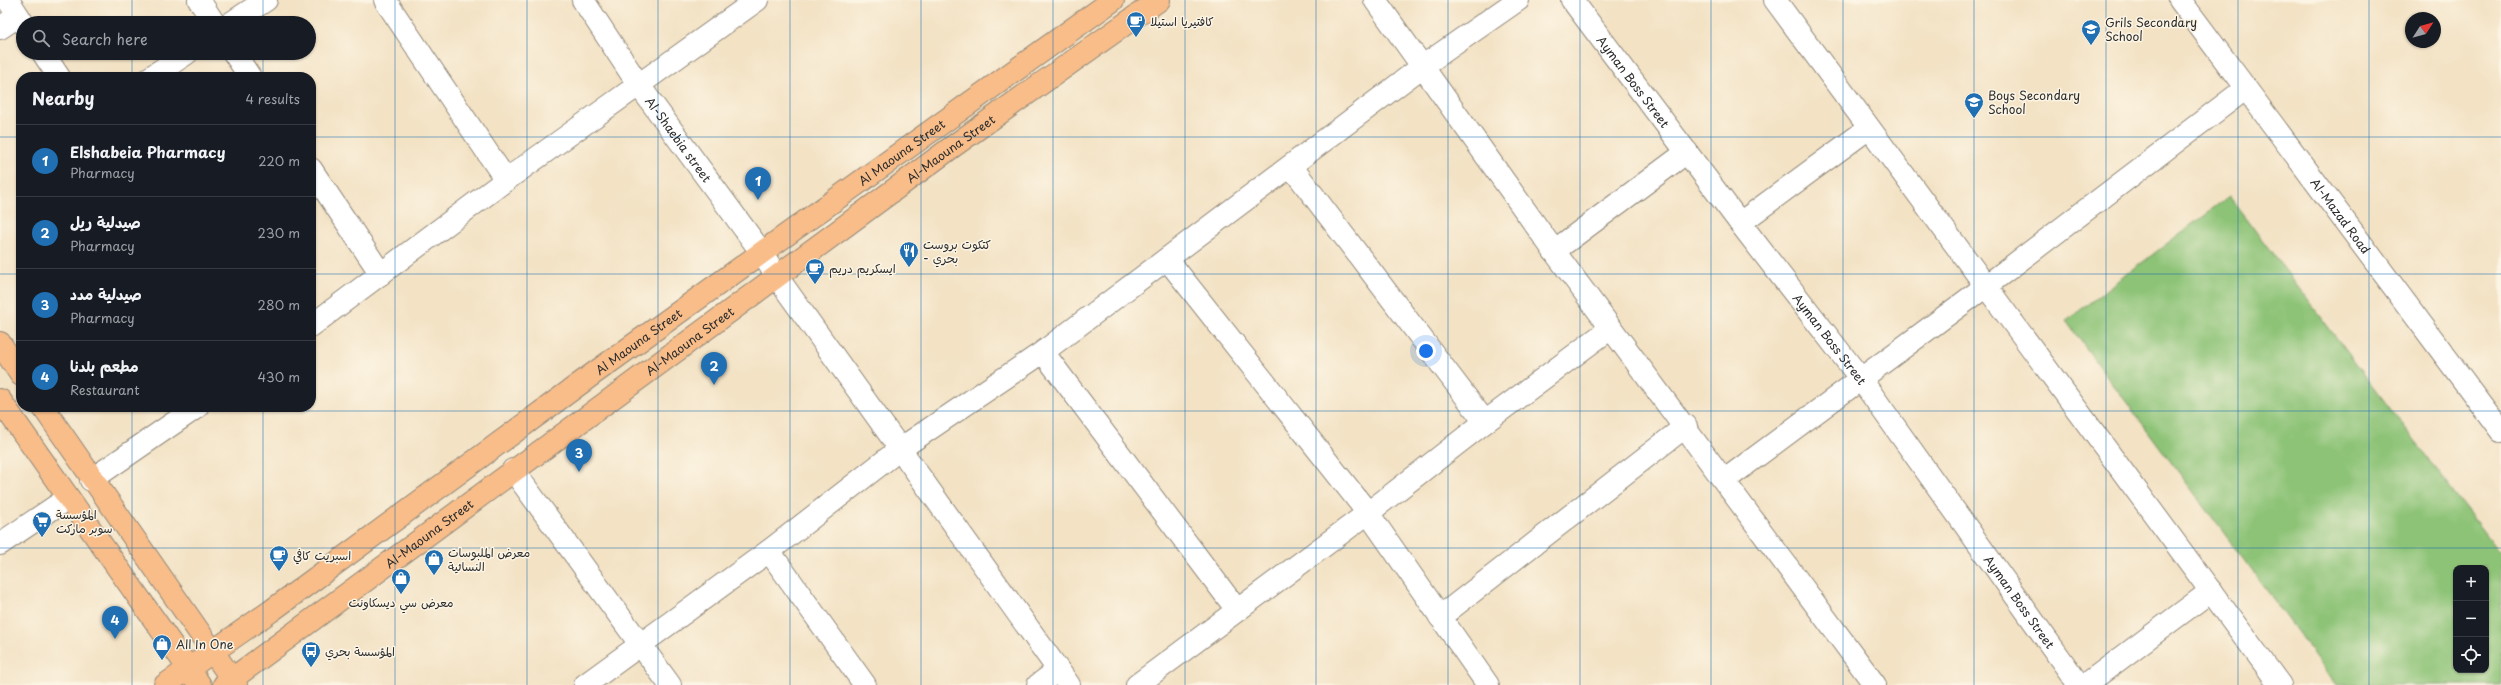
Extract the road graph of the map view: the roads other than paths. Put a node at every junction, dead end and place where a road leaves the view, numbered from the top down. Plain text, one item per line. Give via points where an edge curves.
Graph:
1 (199, 0) edge
2 (266, 0) edge
3 (385, 0) edge
4 (583, 0) edge
5 (757, 0) edge
6 (1113, 0) edge
7 (1159, 0) edge
8 (1375, 0) edge
9 (1518, 0) edge
10 (1572, 0) edge
11 (1775, 0) edge
12 (2180, 0) edge
13 (16, 13) edge
14 (209, 16) edge
15 (242, 16) edge
16 (0, 28) edge
17 (48, 60) edge
18 (176, 60) edge
19 (239, 60) edge
20 (1423, 66) junction
21 (56, 72) edge
22 (158, 72) edge
23 (247, 72) edge
24 (638, 84) junction
25 (2245, 89) junction
26 (1869, 128) junction
27 (1687, 152) junction
28 (1291, 166) junction
29 (316, 176) edge
30 (506, 180) junction
31 (1740, 223) junction
32 (1554, 251) junction
33 (762, 253) junction
34 (1167, 259) junction
35 (381, 274) junction
36 (778, 277) junction
37 (1986, 286) junction
38 (316, 322) edge
39 (1610, 328) junction
40 (0, 343) edge
41 (1043, 352) junction
42 (16, 367) edge
43 (1860, 378) junction
44 (0, 400) edge
45 (45, 412) edge
46 (190, 412) edge
47 (1485, 422) junction
48 (1686, 426) junction
49 (2501, 431) edge
50 (900, 449) junction
51 (513, 470) junction
52 (91, 480) junction
53 (1725, 480) junction
54 (68, 498) junction
55 (1368, 513) junction
56 (0, 544) edge
57 (769, 551) junction
58 (2211, 590) junction
59 (1237, 610) junction
60 (1440, 616) junction
61 (640, 644) junction
62 (211, 652) junction
63 (194, 677) edge
64 (1064, 678) edge
65 (230, 683) edge
66 (165, 685) edge
67 (585, 685) edge
68 (670, 685) edge
69 (865, 685) edge
70 (1038, 685) edge
71 (1137, 685) edge
72 (1488, 685) edge
73 (1875, 685) edge
74 (2079, 685) edge
75 (2085, 685) edge
76 (2280, 685) edge

1 - 14 street
2 - 15 street
3 - 30 street
4 - 24 street, Al-Shaebia street
5 - 24 street
6 - 33 main road, Al Maouna Street
7 - 36 main road, Al-Maouna Street via 952,147
8 - 20 street
9 - 20 street
10 - 27 street, Ayman Boss Street
11 - 26 street
12 - 25 street, Al-Mazad Road
13 - 16 street
17 - 21 street
18 - 22 street
19 - 23 street
20 - 28 street
20 - 32 street
24 - 30 street
24 - 33 street, Al-Shaebia street
25 - 37 street
25 - 49 street, Al-Mazad Road
26 - 31 street
26 - 37 street
27 - 31 street, Ayman Boss Street
27 - 32 street
28 - 34 street
28 - 47 street
29 - 35 street
30 - 35 street
31 - 43 street, Ayman Boss Street
32 - 39 street
33 - 36 street, Al-Shaebia street
33 - 62 main road, Al Maouna Street
34 - 41 street
34 - 55 street
35 - 38 street
36 - 50 street, Al-Shaebia street
36 - 51 main road, Al-Maouna Street
37 - 43 street
37 - 58 street
39 - 47 street
39 - 48 street
40 - 42 main road
41 - 50 street
41 - 59 street
43 - 53 street
43 - 74 street, Ayman Boss Street
44 - 54 main road
45 - 52 main road
46 - 52 street
47 - 55 street
48 - 53 street
48 - 60 street
50 - 57 street
50 - 64 street, Al-Shaebia street
51 - 61 street
51 - 65 main road, Al-Maouna Street
52 - 62 main road
53 - 73 street
54 - 56 street
54 - 63 main road
55 - 59 street
55 - 60 street
57 - 61 street
57 - 69 street
58 - 75 street
58 - 76 street
59 - 71 street
60 - 72 street
61 - 67 street
61 - 68 street
62 - 63 main road, Al Maouna Street
62 - 65 main road
63 - 66 main road, Al Maouna Street
64 - 70 street

